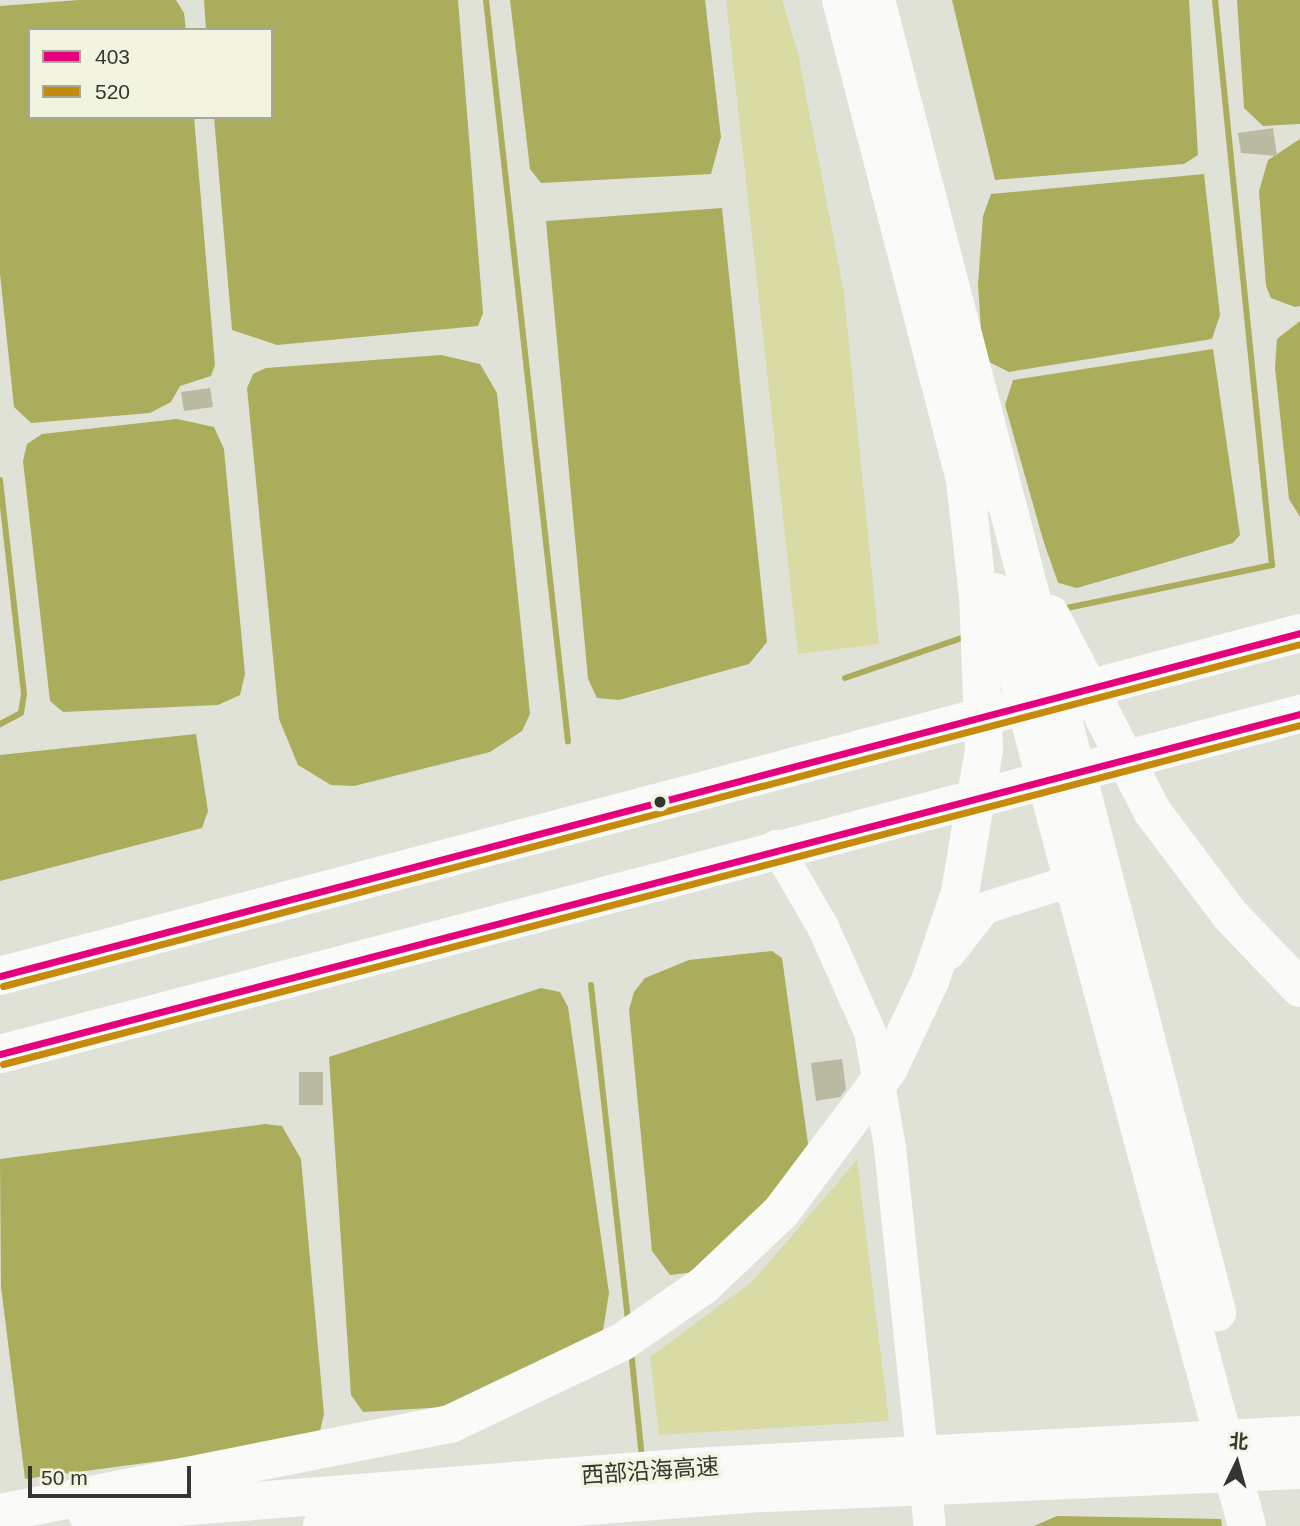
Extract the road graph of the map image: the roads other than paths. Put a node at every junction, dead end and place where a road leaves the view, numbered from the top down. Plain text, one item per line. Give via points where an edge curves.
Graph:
1 (841, 0) edge
2 (876, 0) edge
3 (911, 203) junction
4 (965, 480) junction
5 (1005, 506) junction
6 (1300, 633) edge
7 (1300, 713) edge
8 (776, 846) junction
9 (1101, 872) dead end
10 (0, 976) edge
11 (1300, 988) edge
12 (0, 1054) edge
13 (881, 1098) junction
14 (1300, 1435) edge
15 (1300, 1470) edge
16 (1262, 1471) junction
17 (1300, 1486) edge
18 (0, 1513) edge
19 (0, 1521) edge
20 (322, 1526) edge
21 (930, 1526) edge
22 (1247, 1526) edge
23 (1273, 1526) edge

1 - 3 highway
2 - 3 highway
3 - 4 highway
3 - 5 highway
4 - 18 highway via 979,608 984,750 960,893 930,981 889,1068 781,1212 703,1286 622,1342 450,1424
4 - 22 highway
5 - 11 highway via 1087,692 1152,811 1230,915
5 - 23 highway
6 - 10 highway
7 - 8 highway
8 - 12 highway
8 - 13 street via 849,979 870,1032
9 - 13 street via 1008,897 967,923
13 - 21 street
14 - 19 highway, 西部沿海高速 via 693,1467
15 - 16 highway, 西部沿海高速
16 - 17 highway via 1275,1482
16 - 20 highway, 西部沿海高速 via 766,1493

